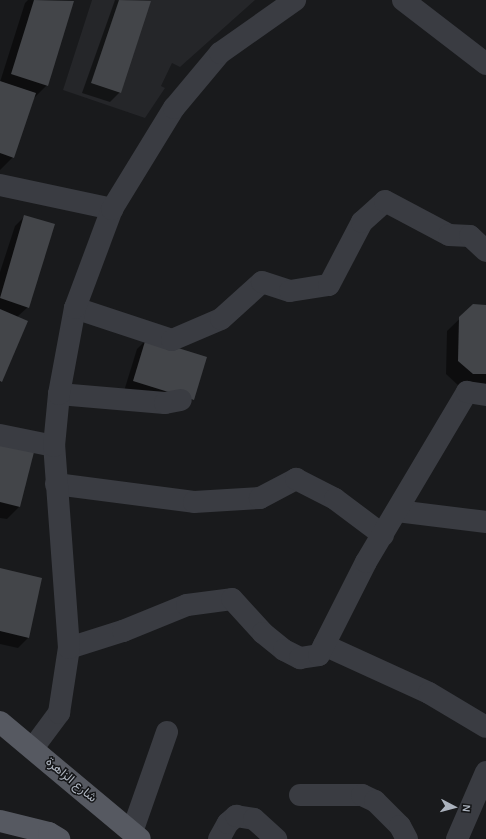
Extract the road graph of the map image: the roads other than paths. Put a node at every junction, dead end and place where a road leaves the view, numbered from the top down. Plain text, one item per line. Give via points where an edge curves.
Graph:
1 (295, 0) edge
2 (403, 0) edge
3 (486, 64) edge
4 (0, 185) edge
5 (112, 209) junction
6 (486, 251) edge
7 (74, 308) junction
8 (59, 394) junction
9 (486, 395) edge
10 (181, 400) dead end
11 (0, 435) edge
12 (54, 446) junction
13 (56, 484) junction
14 (397, 511) junction
15 (486, 522) edge
16 (383, 535) junction
17 (324, 646) junction
18 (70, 648) junction
19 (0, 722) edge
20 (486, 726) edge
21 (167, 732) dead end
22 (33, 748) junction
23 (486, 772) edge
24 (300, 795) dead end
25 (0, 821) edge
26 (136, 836) edge
27 (59, 839) edge
28 (219, 839) edge
29 (276, 839) edge
30 (406, 839) edge
31 (457, 839) edge

1 - 5 street via 220,53 174,108
2 - 3 street
4 - 5 street
5 - 7 street
6 - 7 street via 470,236 449,235 385,201 362,222 329,285 290,292 262,282 222,319 172,340
7 - 8 street
8 - 10 street via 164,403
8 - 12 street
9 - 14 street via 467,392
11 - 12 street
12 - 13 street
13 - 16 street via 194,502 260,498 296,479 335,499
13 - 18 street
14 - 15 street
14 - 16 street
16 - 17 street via 366,562
17 - 18 street via 318,654 300,658 284,650 262,633 232,599 187,605 123,631
17 - 20 street via 429,694
18 - 22 street via 59,713
19 - 22 main road, شارع الزاهرة
21 - 26 street
22 - 26 main road, شارع الزاهرة
23 - 31 street
24 - 30 street via 362,795 375,801 400,826
25 - 27 main road via 49,833
28 - 29 street via 228,823 236,816 254,819

